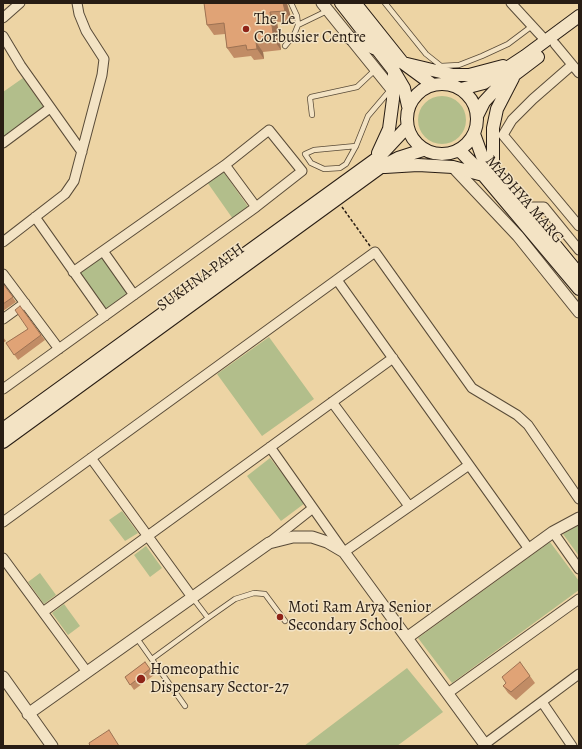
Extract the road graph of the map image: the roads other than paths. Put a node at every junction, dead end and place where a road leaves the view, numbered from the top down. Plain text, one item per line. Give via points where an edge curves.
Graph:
1 (20, 3) edge
2 (71, 3) edge
3 (77, 3) edge
4 (291, 3) edge
5 (341, 3) edge
6 (385, 3) edge
7 (511, 3) edge
8 (358, 4) edge
9 (325, 7) edge
10 (79, 14) junction
11 (579, 16) edge
12 (3, 18) edge
13 (298, 25) junction
14 (533, 26) junction
15 (579, 27) edge
16 (3, 36) edge
17 (350, 38) junction
18 (550, 42) junction
19 (285, 46) dead end
20 (377, 49) junction
21 (572, 65) junction
22 (398, 67) junction
23 (515, 68) junction
24 (375, 70) junction
25 (579, 73) edge
26 (433, 85) junction
27 (461, 89) junction
28 (392, 90) junction
29 (408, 106) junction
30 (50, 108) junction
31 (312, 115) dead end
32 (477, 116) junction
33 (407, 127) junction
34 (474, 134) junction
35 (3, 143) edge
36 (356, 146) junction
37 (423, 150) junction
38 (459, 150) junction
39 (82, 152) junction
40 (378, 163) junction
41 (225, 165) junction
42 (453, 167) junction
43 (488, 172) junction
44 (256, 207) junction
45 (563, 207) junction
46 (544, 208) junction
47 (519, 210) junction
48 (35, 217) junction
49 (579, 226) edge
50 (518, 236) junction
51 (3, 242) edge
52 (103, 250) junction
53 (579, 250) edge
54 (73, 272) junction
55 (3, 274) edge
56 (579, 274) edge
57 (337, 280) junction
58 (579, 289) edge
59 (134, 295) junction
60 (25, 303) junction
61 (579, 312) edge
62 (105, 316) junction
63 (3, 319) edge
64 (59, 349) junction
65 (393, 358) junction
66 (3, 389) edge
67 (332, 402) junction
68 (3, 429) edge
69 (3, 442) edge
70 (270, 447) junction
71 (91, 458) junction
72 (469, 465) junction
73 (579, 499) edge
74 (409, 506) junction
75 (313, 508) junction
76 (579, 518) edge
77 (3, 522) edge
78 (553, 532) junction
79 (148, 536) junction
80 (269, 543) junction
81 (529, 549) junction
82 (344, 552) junction
83 (3, 558) edge
84 (579, 569) edge
85 (192, 597) junction
86 (579, 599) edge
87 (43, 612) junction
88 (208, 618) junction
89 (285, 621) dead end
90 (136, 637) junction
91 (408, 637) junction
92 (152, 659) junction
93 (87, 672) junction
94 (579, 674) edge
95 (3, 677) edge
96 (448, 693) junction
97 (542, 702) junction
98 (185, 706) dead end
99 (28, 714) junction
100 (486, 745) edge
101 (52, 746) edge
102 (572, 746) edge

1 - 12 street
2 - 10 street
3 - 10 street
4 - 13 lane
5 - 20 main road
6 - 14 lane via 426,54 441,66 460,65 482,56 508,44
7 - 14 street
8 - 22 main road
9 - 13 lane
9 - 17 street
10 - 39 street via 86,31 104,59
11 - 18 main road
13 - 19 lane
14 - 18 street
15 - 18 main road
16 - 30 street
17 - 20 main road
17 - 24 street
18 - 21 street
18 - 23 main road
20 - 22 main road
21 - 25 street
21 - 45 street via 512,120 503,135
22 - 23 main road via 453,76
22 - 26 main road
22 - 28 main road
22 - 29 main road
23 - 27 main road via 484,83
23 - 32 main road via 484,102
23 - 43 main road via 492,128
24 - 28 street
24 - 31 lane via 357,87 311,96
26 - 27 main road via 446,84
26 - 29 main road via 416,94
27 - 32 main road via 473,102
28 - 36 lane via 368,116
28 - 40 main road via 389,129
29 - 33 main road
30 - 35 street
30 - 39 street
32 - 34 main road
33 - 37 main road via 409,134
33 - 40 main road, SUKHNA PATH
34 - 38 main road via 468,144
34 - 43 main road, MADHYA MARG
36 - 36 lane via 346,164 331,170 317,166 305,154 314,150
37 - 38 main road via 439,155
37 - 40 main road, SUKHNA PATH
38 - 43 main road, MADHYA MARG
39 - 48 street via 74,181 65,194
40 - 42 main road
40 - 68 main road, SUKHNA PATH
40 - 69 main road, SUKHNA PATH via 337,200
41 - 44 street
41 - 44 street via 269,130 302,171
41 - 52 street
42 - 43 main road
42 - 50 street
43 - 47 main road, MADHYA MARG
44 - 59 street
45 - 46 street
45 - 49 street
46 - 47 street
46 - 53 street
47 - 50 street
47 - 56 main road, MADHYA MARG
47 - 58 main road, MADHYA MARG
48 - 51 street
48 - 54 street
50 - 61 street
52 - 54 street
52 - 59 street
54 - 62 street
55 - 60 street
57 - 65 street
57 - 71 street
57 - 73 street via 375,252 472,388 517,415 528,425
59 - 62 street
60 - 63 street
60 - 64 street
62 - 64 street
64 - 66 street
65 - 67 street
65 - 72 street
67 - 70 street
67 - 74 street
70 - 75 street
70 - 79 street
71 - 77 street
71 - 79 street
72 - 74 street
72 - 81 street
74 - 82 street
75 - 80 street
75 - 82 street
76 - 78 street
78 - 81 street
78 - 84 street
79 - 85 street
79 - 87 street
80 - 82 street via 293,537 312,537
80 - 85 street
81 - 91 street
82 - 91 street
83 - 87 street
85 - 88 lane
85 - 90 street
86 - 96 street
87 - 93 street
88 - 89 lane via 235,599 254,593 264,594
88 - 92 lane
90 - 92 lane
90 - 93 street
91 - 96 street
92 - 98 lane
93 - 99 street
94 - 97 street
95 - 99 street
96 - 100 street
97 - 100 street
97 - 102 street
99 - 101 street

